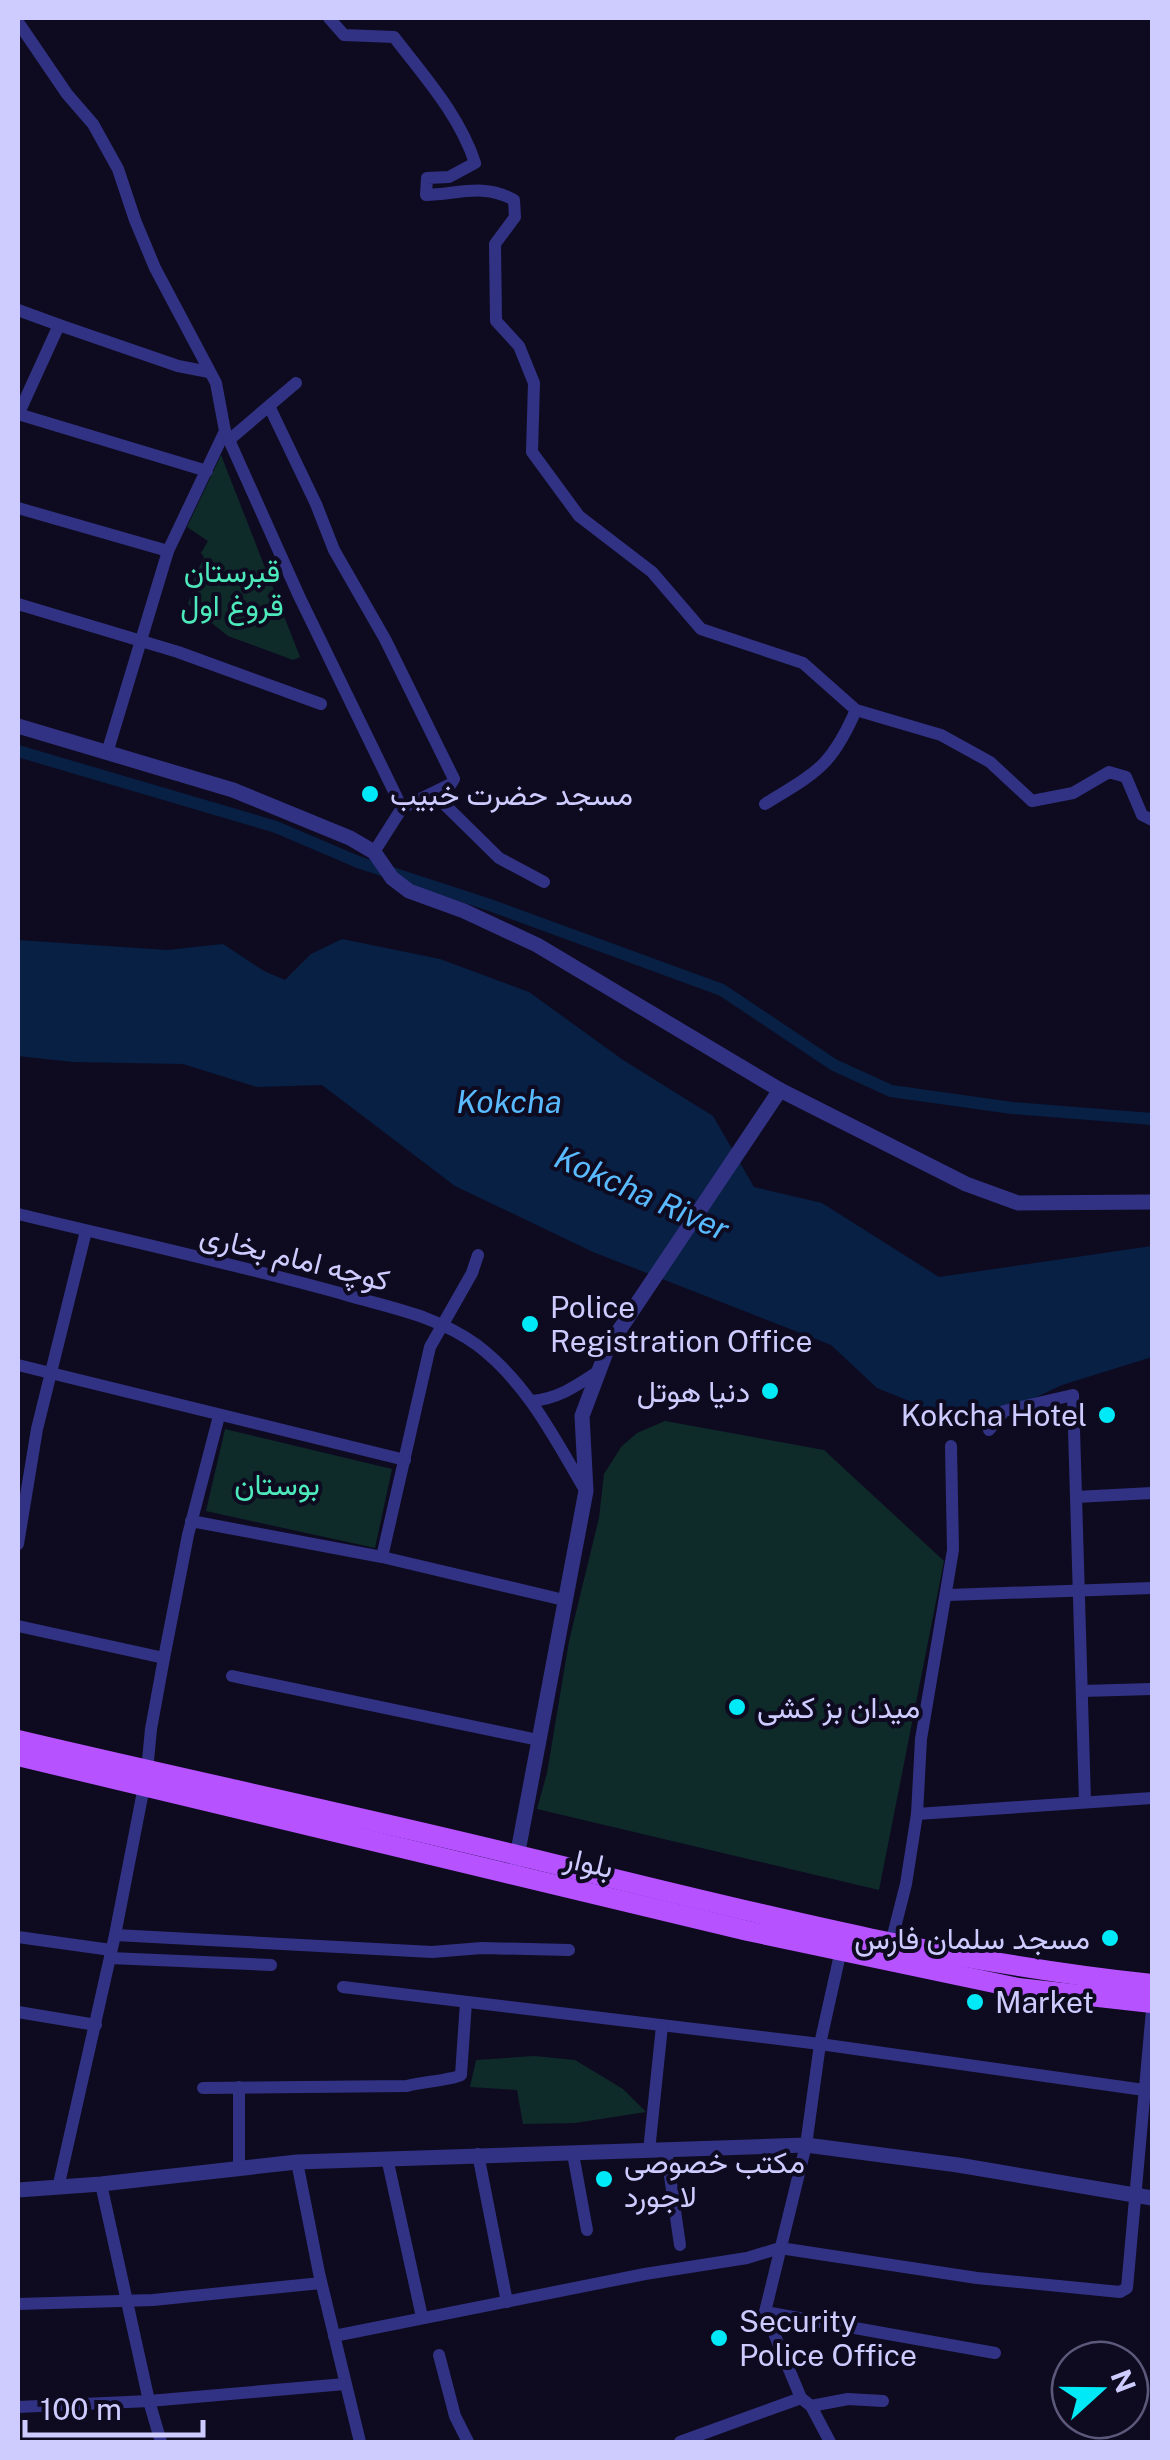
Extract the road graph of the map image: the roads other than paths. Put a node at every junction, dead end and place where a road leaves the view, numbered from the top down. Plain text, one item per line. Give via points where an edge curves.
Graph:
1 (329, 18) edge
2 (19, 22) edge
3 (18, 50) edge
4 (18, 310) edge
5 (59, 326) junction
6 (209, 372) junction
7 (296, 383) dead end
8 (270, 408) junction
9 (18, 415) edge
10 (227, 436) junction
11 (208, 471) junction
12 (18, 508) edge
13 (168, 551) junction
14 (18, 604) edge
15 (144, 642) junction
16 (321, 704) dead end
17 (856, 710) junction
18 (18, 726) edge
19 (108, 753) junction
20 (433, 793) junction
21 (765, 804) dead end
22 (402, 808) junction
23 (1152, 820) edge
24 (374, 852) junction
25 (544, 882) dead end
26 (780, 1090) junction
27 (1152, 1202) edge
28 (18, 1214) edge
29 (86, 1231) junction
30 (478, 1255) dead end
31 (444, 1323) junction
32 (18, 1365) edge
33 (50, 1371) junction
34 (599, 1371) junction
35 (532, 1402) junction
36 (219, 1416) junction
37 (989, 1430) dead end
38 (951, 1446) dead end
39 (406, 1460) junction
40 (586, 1492) junction
41 (1152, 1493) edge
42 (1076, 1497) junction
43 (192, 1522) junction
44 (18, 1544) edge
45 (382, 1557) junction
46 (1152, 1588) edge
47 (1078, 1590) junction
48 (948, 1595) junction
49 (564, 1600) junction
50 (18, 1626) edge
51 (164, 1658) junction
52 (232, 1676) dead end
53 (1152, 1689) edge
54 (1082, 1691) junction
55 (538, 1740) junction
56 (25, 1750) edge
57 (146, 1778) junction
58 (1152, 1798) edge
59 (1085, 1802) junction
60 (917, 1814) junction
61 (516, 1865) junction
62 (115, 1936) junction
63 (18, 1937) edge
64 (569, 1950) dead end
65 (841, 1950) junction
66 (889, 1951) junction
67 (110, 1954) junction
68 (271, 1964) dead end
69 (1152, 1984) edge
70 (343, 1987) dead end
71 (466, 2002) junction
72 (1152, 2006) edge
73 (18, 2012) edge
74 (96, 2024) junction
75 (662, 2026) junction
76 (820, 2044) junction
77 (240, 2087) junction
78 (203, 2088) dead end
79 (1144, 2090) junction
80 (806, 2145) junction
81 (666, 2149) junction
82 (649, 2151) junction
83 (478, 2154) junction
84 (573, 2154) junction
85 (387, 2158) junction
86 (297, 2162) junction
87 (239, 2170) junction
88 (101, 2184) junction
89 (58, 2188) junction
90 (18, 2190) edge
91 (1135, 2196) junction
92 (1152, 2198) edge
93 (587, 2230) dead end
94 (680, 2246) dead end
95 (780, 2248) junction
96 (321, 2283) junction
97 (126, 2302) junction
98 (508, 2302) junction
99 (18, 2304) edge
100 (765, 2312) junction
101 (422, 2317) junction
102 (334, 2336) junction
103 (994, 2352) dead end
104 (439, 2355) dead end
105 (346, 2384) junction
106 (883, 2401) dead end
107 (149, 2402) junction
108 (806, 2402) junction
109 (18, 2407) edge
110 (161, 2442) edge
111 (360, 2442) edge
112 (468, 2442) edge
113 (680, 2442) edge
114 (830, 2442) edge

1 - 17 street via 344,35 394,38 470,147 474,163 449,177 426,178 426,195 472,188 514,200 514,217 496,244 496,321 519,346 534,383 532,452 579,516 652,572 701,630 803,663
2 - 3 street
2 - 6 street via 118,169 155,268
4 - 5 street
5 - 6 street
5 - 9 street
6 - 10 street
7 - 8 street
8 - 10 street
8 - 20 street via 334,550 454,779
9 - 11 street
10 - 11 street
10 - 22 street
11 - 13 street
12 - 13 street
13 - 15 street
14 - 15 street
15 - 16 street
15 - 19 street
17 - 21 street via 827,764
17 - 23 street via 941,735 990,762 1032,801 1073,793 1109,772 1126,777 1142,815
18 - 19 street
19 - 24 street via 232,790
20 - 22 street
20 - 25 street via 499,858
22 - 24 street
24 - 26 street via 409,891 538,945
26 - 27 street via 1018,1204
26 - 34 street via 640,1294
28 - 29 street, کوچه امام بخاری
29 - 31 street, کوچه امام بخاری
29 - 33 street
30 - 31 street
31 - 35 street, کوچه امام بخاری via 503,1368
31 - 39 street via 430,1347
32 - 33 street
33 - 36 street
33 - 44 street
34 - 35 street via 568,1393
34 - 40 street via 582,1416
35 - 40 street, کوچه امام بخاری
36 - 39 street
36 - 43 street
37 - 42 street via 1004,1411 1073,1395
38 - 48 street
39 - 45 street
40 - 49 street
41 - 42 street
42 - 47 street
43 - 45 street
43 - 51 street
45 - 49 street
46 - 47 street
47 - 48 street
47 - 54 street
48 - 60 street via 921,1739
49 - 55 street
50 - 51 street
51 - 57 street
52 - 55 street
53 - 54 street
54 - 59 street
55 - 61 street
56 - 57 main road, بلوار
57 - 61 main road, بلوار
57 - 62 street
58 - 59 street
59 - 60 street
60 - 66 street
61 - 65 main road, بلوار
61 - 66 main road, بلوار via 610,1880
62 - 64 street via 432,1952
62 - 67 street
63 - 67 street
65 - 66 main road, بلوار
65 - 76 street
66 - 69 main road, بلوار
66 - 72 main road, بلوار via 1018,1988
67 - 68 street
67 - 74 street
70 - 71 street
71 - 75 street
71 - 77 street via 456,2080
72 - 79 street
73 - 74 street
74 - 89 street
75 - 76 street
75 - 82 street
76 - 79 street
76 - 80 street
77 - 78 street
77 - 87 street
79 - 91 street
80 - 81 street
80 - 91 street
80 - 95 street
81 - 82 street
81 - 94 street
82 - 84 street
83 - 84 street
83 - 85 street
83 - 98 street
84 - 93 street
85 - 86 street
85 - 101 street
86 - 87 street
86 - 96 street
87 - 88 street
88 - 89 street
88 - 97 street
89 - 90 street
91 - 92 street
91 - 95 street via 1127,2288 1120,2292
95 - 98 street
95 - 100 street
96 - 97 street
96 - 102 street
97 - 99 street
97 - 107 street
98 - 101 street
100 - 103 street
100 - 108 street
101 - 102 street
102 - 105 street
104 - 112 street
105 - 107 street
105 - 111 street
106 - 108 street
107 - 109 street
107 - 110 street
108 - 113 street
108 - 114 street

